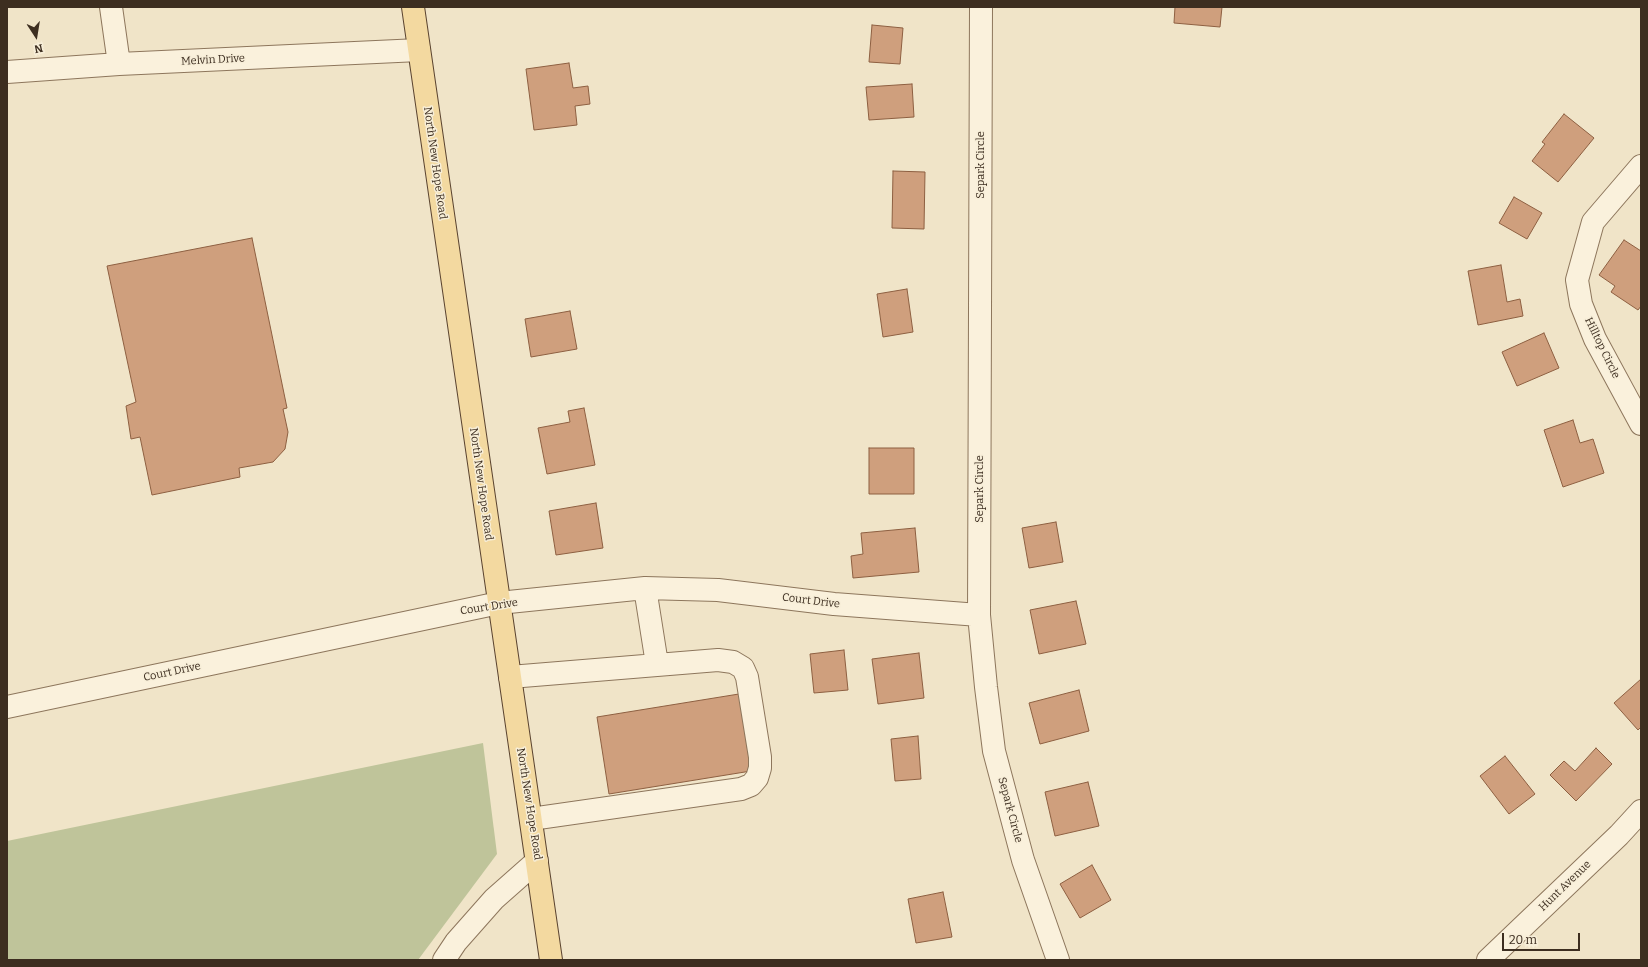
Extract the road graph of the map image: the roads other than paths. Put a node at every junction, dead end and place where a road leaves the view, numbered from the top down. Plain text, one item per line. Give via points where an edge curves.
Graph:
1 (111, 7) edge
2 (413, 7) edge
3 (981, 7) edge
4 (419, 50) junction
5 (119, 64) junction
6 (7, 72) edge
7 (1641, 166) edge
8 (1641, 424) edge
9 (645, 588) junction
10 (499, 604) junction
11 (979, 615) junction
12 (657, 664) junction
13 (510, 677) junction
14 (7, 707) edge
15 (1641, 811) edge
16 (531, 819) junction
17 (537, 861) junction
18 (444, 960) edge
19 (551, 960) edge
20 (1058, 960) edge
21 (1488, 960) edge

1 - 5 street
2 - 4 main road, North New Hope Road
3 - 11 street, Separk Circle
4 - 5 street, Melvin Drive
4 - 10 main road, North New Hope Road
5 - 6 street, Melvin Drive
7 - 8 street, Hilltop Circle via 1593,222 1577,280 1581,304 1595,339
9 - 10 street, Court Drive
9 - 11 street, Court Drive via 718,590 834,604
9 - 12 street
10 - 13 main road, North New Hope Road
10 - 14 street, Court Drive
11 - 20 street, Separk Circle via 994,751 1024,860
12 - 13 street
12 - 16 street via 718,660 733,662 743,668 747,677 760,757 757,778 751,785 741,789
13 - 16 main road, North New Hope Road
15 - 21 street, Hunt Avenue via 1620,835
16 - 17 main road, North New Hope Road
17 - 18 street via 494,899 456,942
17 - 19 main road, North New Hope Road

